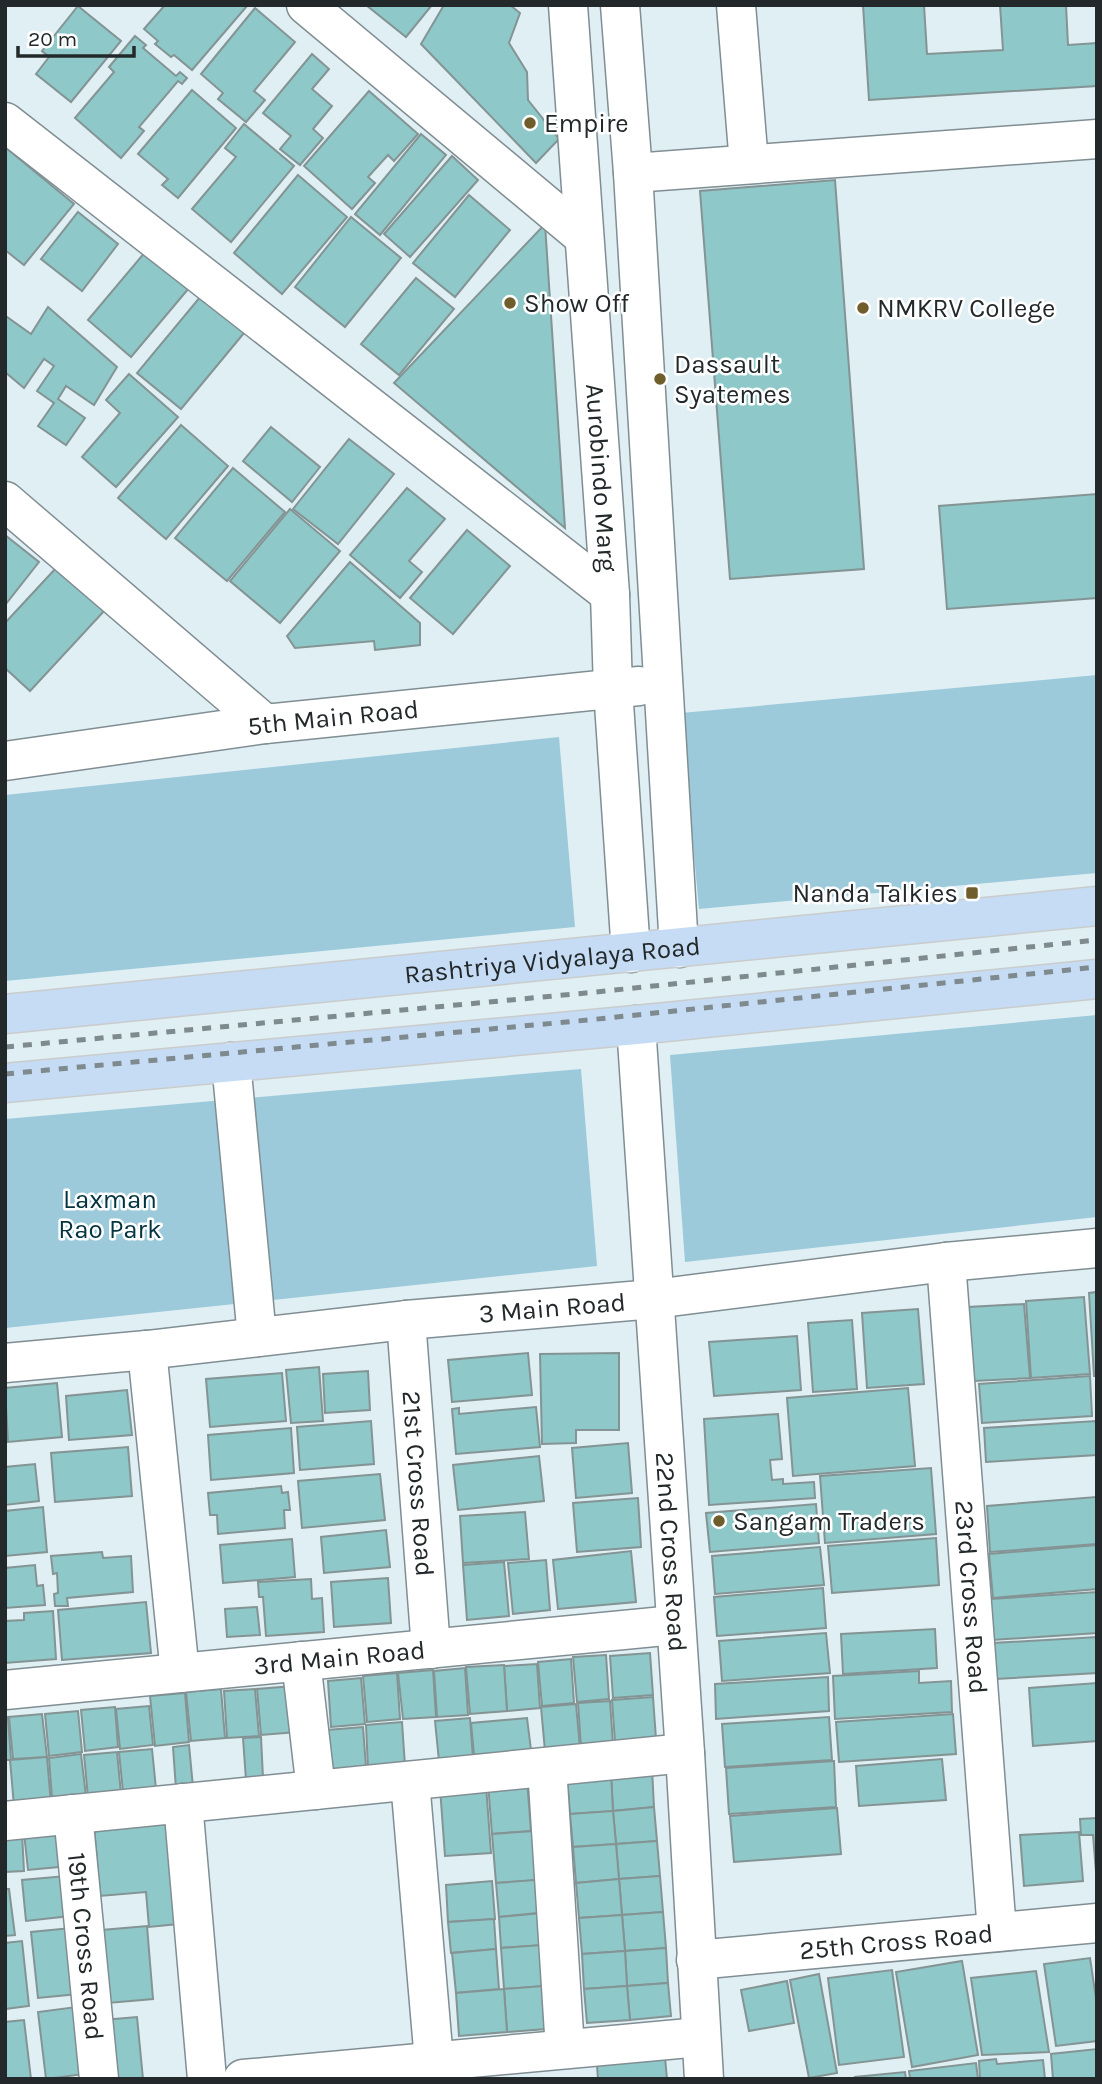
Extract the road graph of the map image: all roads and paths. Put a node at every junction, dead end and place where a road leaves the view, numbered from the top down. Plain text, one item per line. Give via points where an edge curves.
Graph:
1 (306, 5) edge
2 (568, 5) edge
3 (620, 5) edge
4 (736, 5) edge
5 (5, 122) edge
6 (1097, 139) edge
7 (749, 164) junction
8 (633, 173) junction
9 (583, 237) junction
10 (5, 501) edge
11 (610, 594) junction
12 (663, 684) junction
13 (613, 689) junction
14 (265, 724) junction
15 (5, 761) edge
16 (1097, 906) edge
17 (679, 948) junction
18 (631, 953) junction
19 (1097, 979) edge
20 (5, 1014) edge
21 (636, 1025) junction
22 (232, 1062) junction
23 (5, 1083) edge
24 (1097, 1248) edge
25 (946, 1262) junction
26 (654, 1299) junction
27 (406, 1320) junction
28 (257, 1337) junction
29 (148, 1350) junction
30 (5, 1363) edge
31 (675, 1625) junction
32 (431, 1649) junction
33 (301, 1661) junction
34 (180, 1673) junction
35 (5, 1690) edge
36 (685, 1753) junction
37 (547, 1767) junction
38 (410, 1780) junction
39 (316, 1790) junction
40 (183, 1804) junction
41 (73, 1814) junction
42 (5, 1821) edge
43 (1097, 1923) edge
44 (997, 1933) junction
45 (696, 1960) junction
46 (700, 2037) junction
47 (565, 2049) junction
48 (434, 2061) junction
49 (323, 2075) edge
50 (99, 2079) edge
51 (207, 2079) edge
52 (243, 2079) edge
53 (704, 2079) edge

1 - 9 street
2 - 9 street, Aurobindo Marg
3 - 8 street, Aurobindo Marg
4 - 7 street
5 - 11 street
6 - 7 street
7 - 8 street
8 - 12 street, Aurobindo Marg
9 - 11 street, Aurobindo Marg
10 - 14 street
11 - 13 street, Aurobindo Marg
12 - 13 street, 5th Main Road
12 - 17 street, Aurobindo Marg
13 - 14 street, 5th Main Road
13 - 18 street, Aurobindo Marg
14 - 15 street, 5th Main Road
16 - 17 main road, Rashtriya Vidyalaya Road
17 - 18 main road, Rashtriya Vidyalaya Road
18 - 20 main road, Rashtriya Vidyalaya Road
19 - 21 main road
21 - 22 main road
21 - 26 street, 22nd Cross Road
22 - 23 main road
22 - 28 street
24 - 25 street, 3 Main Road
25 - 26 street, 3 Main Road
25 - 44 street, 23rd Cross Road
26 - 27 street, 3 Main Road
26 - 31 street, 22nd Cross Road
27 - 28 street, 3 Main Road
27 - 32 street, 21st Cross Road
28 - 29 street, 3 Main Road
29 - 30 street, 3 Main Road
29 - 34 street
31 - 32 street, 3rd Main Road
31 - 36 street, 22nd Cross Road
32 - 33 street, 3rd Main Road
33 - 34 street, 3rd Main Road
33 - 39 street
34 - 35 street, 3rd Main Road
36 - 37 street
36 - 45 street, 22nd Cross Road
37 - 38 street
37 - 47 street
38 - 39 street
38 - 48 street
39 - 40 street
40 - 41 street
40 - 51 street
41 - 42 street
41 - 50 street, 19th Cross Road
43 - 44 street, 25th Cross Road
44 - 45 street, 25th Cross Road
45 - 46 street, 22nd Cross Road
46 - 47 street
46 - 53 street, 22nd Cross Road
47 - 48 street
48 - 49 street
49 - 52 street

